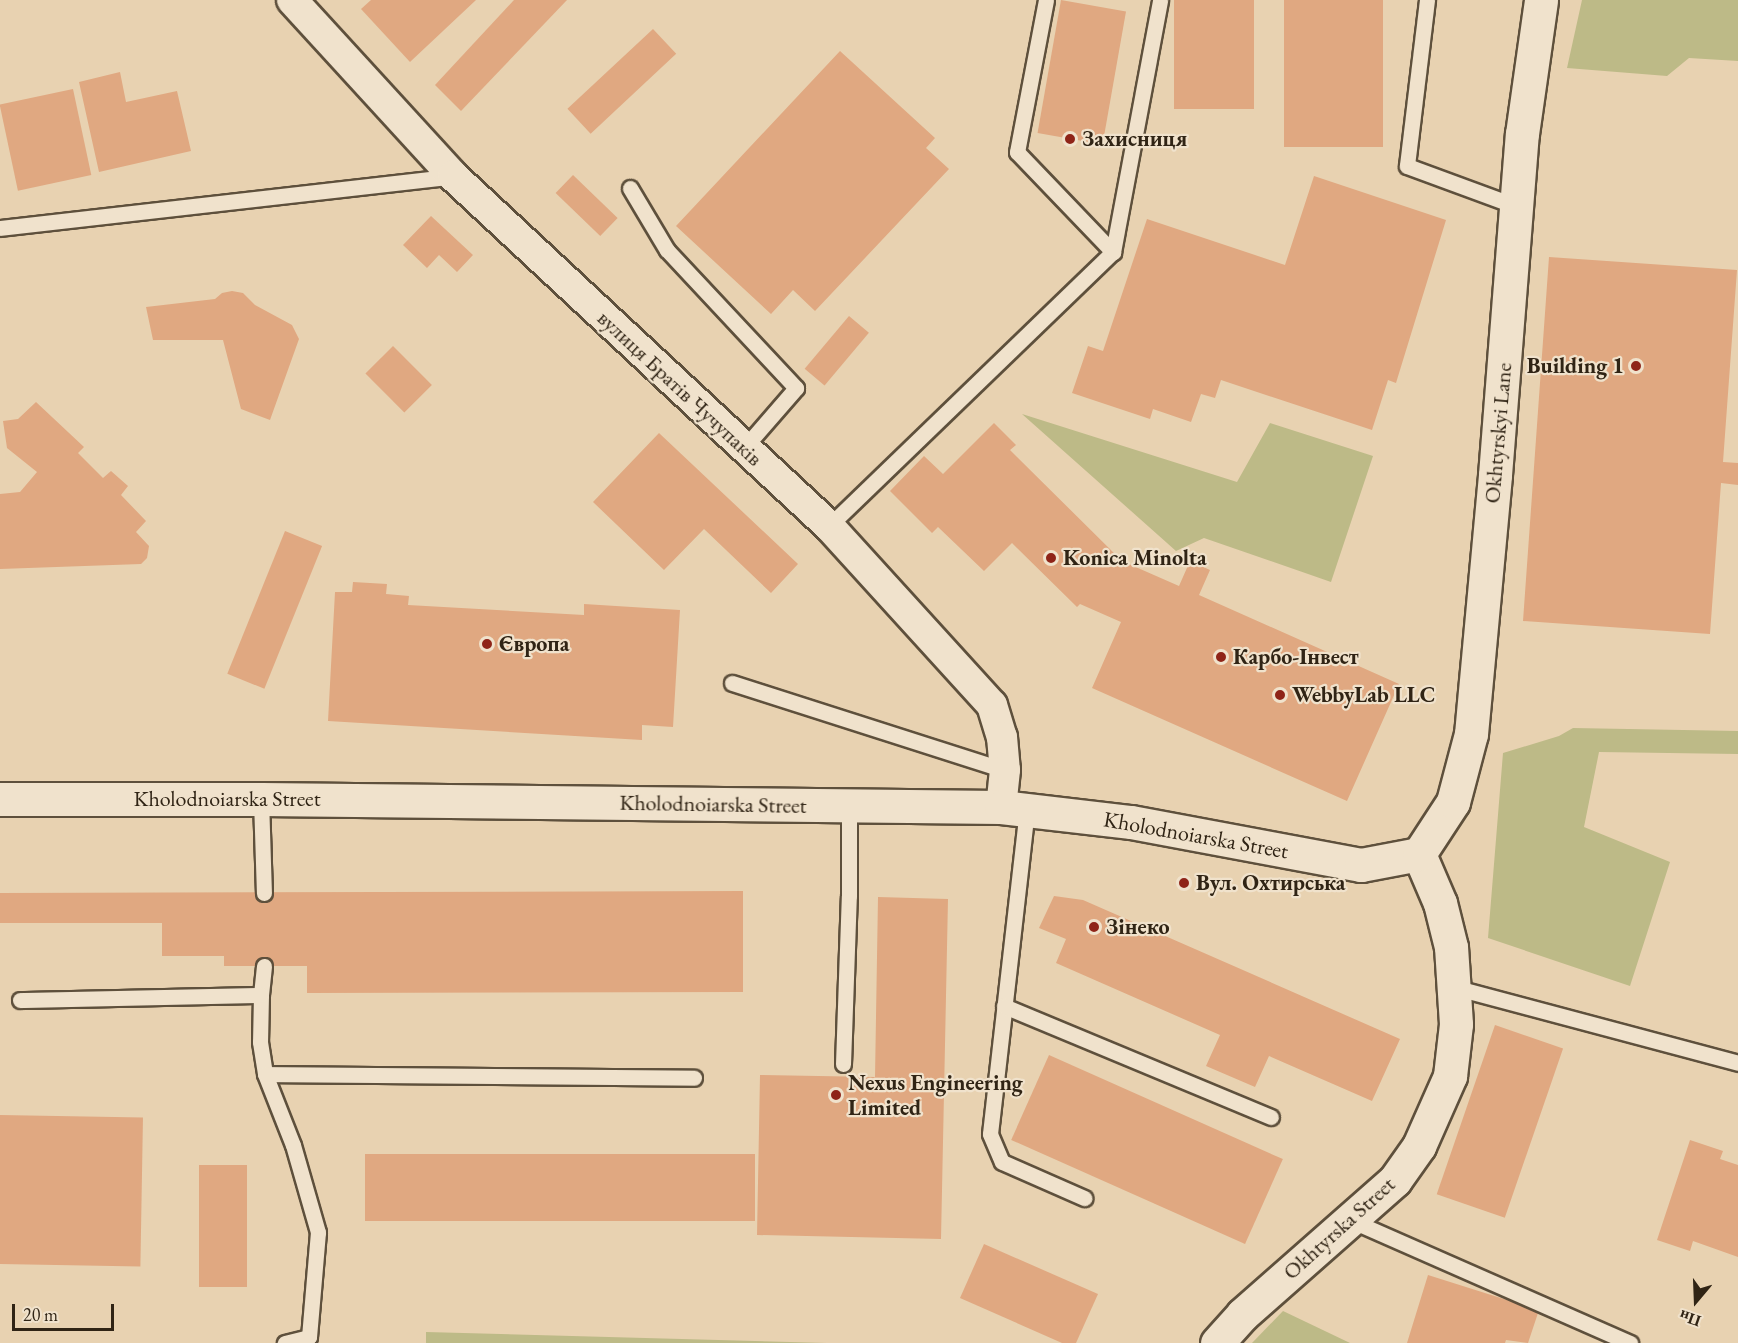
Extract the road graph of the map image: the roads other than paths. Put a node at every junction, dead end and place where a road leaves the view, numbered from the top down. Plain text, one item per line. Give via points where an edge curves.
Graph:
1 (292, 0) edge
2 (1046, 0) edge
3 (1160, 0) edge
4 (1427, 0) edge
5 (1541, 0) edge
6 (453, 176) junction
7 (630, 188) dead end
8 (1516, 206) junction
9 (0, 228) edge
10 (1113, 252) junction
11 (744, 448) junction
12 (829, 526) junction
13 (732, 683) dead end
14 (1005, 770) junction
15 (0, 799) edge
16 (261, 799) junction
17 (849, 805) junction
18 (1014, 808) junction
19 (1419, 854) junction
20 (264, 893) dead end
21 (264, 966) dead end
22 (1454, 987) junction
23 (261, 994) junction
24 (20, 1000) dead end
25 (1004, 1006) junction
26 (1738, 1063) edge
27 (843, 1064) dead end
28 (265, 1074) junction
29 (694, 1077) dead end
30 (1271, 1117) dead end
31 (1084, 1198) dead end
32 (1350, 1220) junction
33 (285, 1343) edge
34 (1217, 1343) edge
35 (1630, 1343) edge

1 - 6 street, вулиця Братів Чучупаків
2 - 10 lane via 1017,152
3 - 10 lane
4 - 8 lane via 1407,166
5 - 8 main road, Okhtyrskyi Lane via 1521,134
6 - 9 lane
6 - 11 street, вулиця Братів Чучупаків
7 - 11 lane via 667,250 796,388
8 - 19 main road, Okhtyrskyi Lane via 1471,734 1453,802
10 - 12 lane
11 - 12 street, вулиця Братів Чучупаків
12 - 14 street, вулиця Братів Чучупаків via 992,705 1002,737
13 - 14 lane
14 - 18 street, вулиця Братів Чучупаків
15 - 16 main road, Kholodnoiarska Street
16 - 17 main road, Kholodnoiarska Street
16 - 20 lane
17 - 18 main road, Kholodnoiarska Street
17 - 27 lane
18 - 19 main road, Kholodnoiarska Street via 1131,822 1361,865
18 - 25 lane
19 - 22 main road, Okhtyrska Street via 1440,903 1451,947
21 - 23 lane
22 - 26 lane
22 - 32 main road, Okhtyrska Street via 1456,1024 1450,1076 1419,1146 1395,1180
23 - 24 lane
23 - 28 lane via 260,1042
25 - 30 lane
25 - 31 lane via 990,1134 1002,1162
28 - 29 lane
28 - 33 lane via 293,1145 318,1232 309,1337
32 - 34 main road, Okhtyrska Street via 1242,1315
32 - 35 lane

